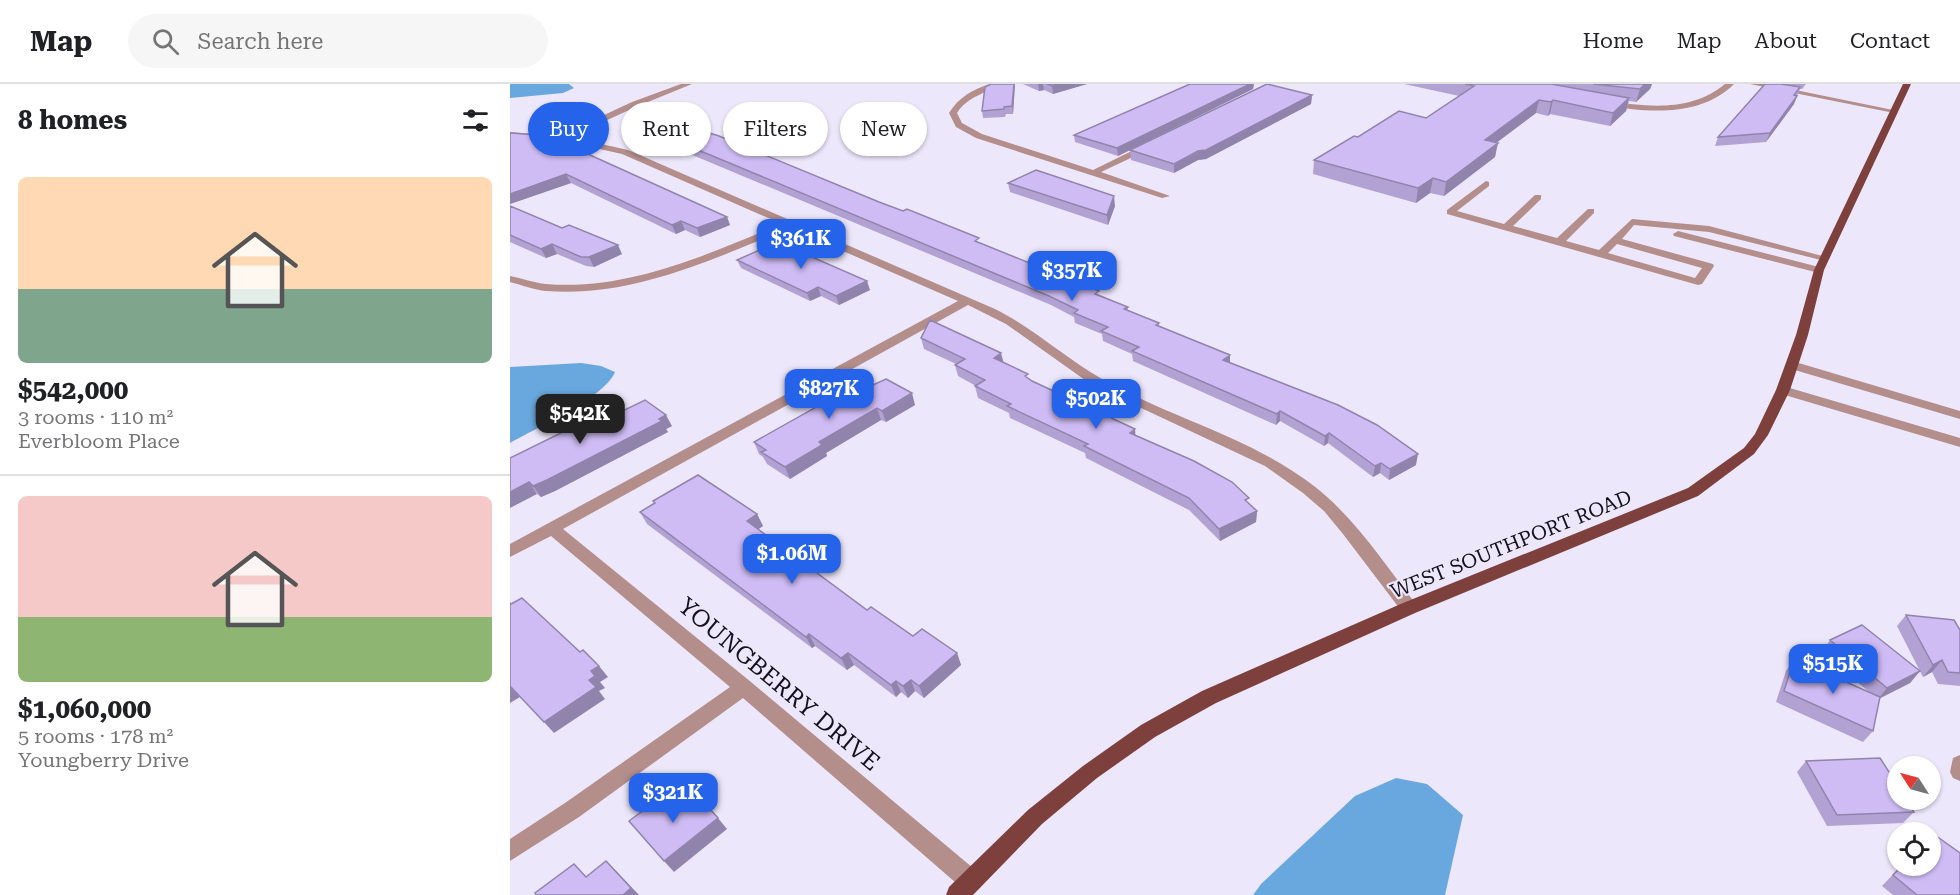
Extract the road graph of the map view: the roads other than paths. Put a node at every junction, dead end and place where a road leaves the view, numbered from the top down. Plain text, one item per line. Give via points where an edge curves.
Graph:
1 (688, 84) edge
2 (997, 84) edge
3 (1730, 84) edge
4 (1754, 84) edge
5 (1788, 84) edge
6 (1907, 84) edge
7 (1597, 102) edge
8 (1895, 107) junction
9 (609, 116) edge
10 (510, 135) edge
11 (528, 136) edge
12 (1157, 142) edge
13 (609, 148) edge
14 (1093, 173) junction
15 (1486, 184) dead end
16 (1165, 196) dead end
17 (1538, 197) dead end
18 (1590, 211) dead end
19 (1632, 222) junction
20 (790, 224) junction
21 (1506, 227) junction
22 (1615, 240) junction
23 (1559, 242) junction
24 (1601, 254) junction
25 (1822, 264) junction
26 (510, 279) edge
27 (967, 301) junction
28 (1792, 365) junction
29 (1783, 390) junction
30 (1960, 416) edge
31 (1960, 443) edge
32 (552, 528) junction
33 (510, 551) edge
34 (1409, 608) junction
35 (744, 687) junction
36 (1960, 764) edge
37 (1960, 772) edge
38 (510, 851) edge
39 (971, 881) junction
40 (957, 895) edge

1 - 9 street
2 - 14 street via 973,93 955,110 957,122 971,133
3 - 7 street via 1717,96 1670,108
4 - 8 street
5 - 8 street
6 - 8 main road, WEST SOUTHPORT ROAD
8 - 25 main road, WEST SOUTHPORT ROAD
10 - 11 street
12 - 14 street
13 - 20 street
14 - 16 street
15 - 21 street via 1450,212
17 - 21 street
18 - 23 street
19 - 22 street
19 - 25 street
19 - 25 street via 1709,229
20 - 26 street via 680,268 639,279 563,287
20 - 27 street
21 - 23 street
22 - 24 street
22 - 24 street via 1708,266 1698,282
23 - 24 street
25 - 28 main road, WEST SOUTHPORT ROAD
27 - 32 street
27 - 34 street via 1010,321 1090,378 1241,447 1287,474 1322,501 1349,530
28 - 29 main road, WEST SOUTHPORT ROAD
28 - 30 street
29 - 31 street
29 - 34 main road, WEST SOUTHPORT ROAD via 1749,451 1693,492
32 - 33 street
32 - 35 street, YOUNGBERRY DRIVE
34 - 39 main road, WEST SOUTHPORT ROAD via 1209,697 1148,731 1035,817
35 - 38 street
35 - 39 street, YOUNGBERRY DRIVE
36 - 37 street
39 - 40 main road, WEST SOUTHPORT ROAD

